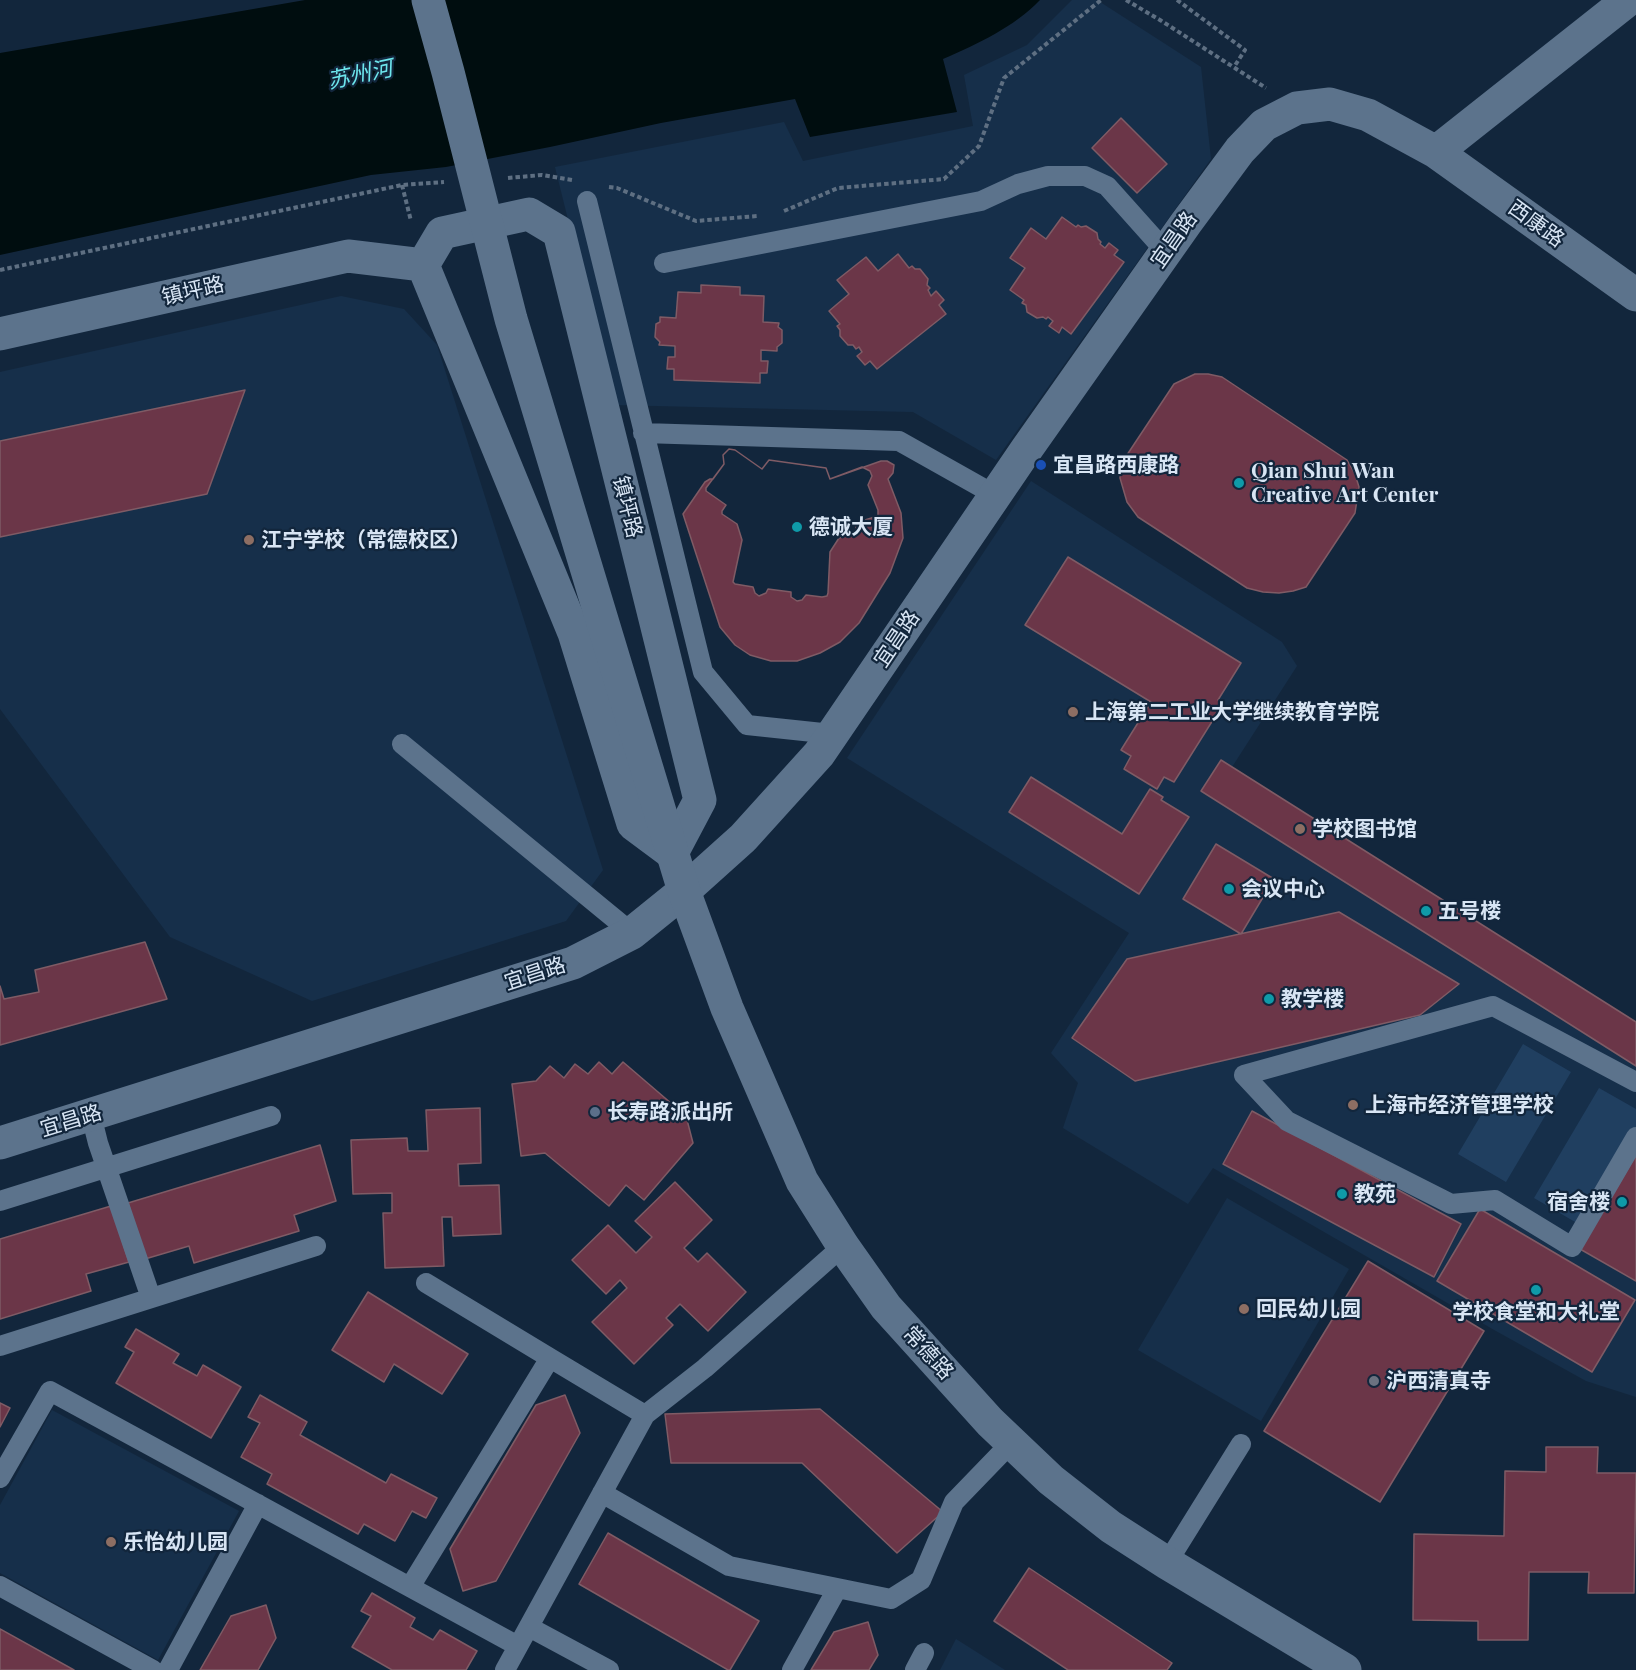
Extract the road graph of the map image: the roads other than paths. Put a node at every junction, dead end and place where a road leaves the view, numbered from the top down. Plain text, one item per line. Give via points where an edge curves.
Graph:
1 (428, 0) edge
2 (1628, 0) edge
3 (1436, 152) junction
4 (587, 201) dead end
5 (1166, 252) junction
6 (664, 263) dead end
7 (423, 265) junction
8 (1636, 295) edge
9 (0, 334) edge
10 (643, 433) junction
11 (995, 495) junction
12 (832, 734) junction
13 (402, 744) dead end
14 (672, 853) junction
15 (684, 891) junction
16 (632, 933) junction
17 (1636, 1082) edge
18 (92, 1114) junction
19 (272, 1116) dead end
20 (1636, 1137) edge
21 (0, 1143) edge
22 (106, 1167) junction
23 (0, 1201) edge
24 (316, 1246) dead end
25 (843, 1246) junction
26 (426, 1283) dead end
27 (151, 1298) junction
28 (0, 1346) edge
29 (550, 1358) junction
30 (645, 1415) junction
31 (1011, 1443) junction
32 (1241, 1444) dead end
33 (0, 1478) edge
34 (602, 1493) junction
35 (258, 1504) junction
36 (1167, 1563) junction
37 (0, 1586) edge
38 (410, 1587) junction
39 (837, 1589) junction
40 (529, 1627) junction
41 (518, 1646) junction
42 (153, 1670) edge
43 (168, 1670) edge
44 (505, 1670) edge
45 (609, 1670) edge
46 (792, 1670) edge
47 (1345, 1670) edge

1 - 14 street via 511,320
2 - 3 street
3 - 5 street, 宜昌路 via 1368,115 1330,104 1297,108 1264,125 1240,150
3 - 8 street, 西康路
4 - 10 lane
5 - 6 lane via 1107,186 1085,176 1048,176 981,201
5 - 11 street, 宜昌路
7 - 9 street, 镇坪路 via 348,256
7 - 14 street via 574,633 633,824
7 - 14 street, 镇坪路 via 442,233 529,214 559,232 700,800
10 - 11 lane via 899,441
10 - 12 lane via 703,672 747,725
11 - 12 street, 宜昌路
12 - 15 street, 宜昌路 via 819,754 743,838
13 - 16 lane
14 - 15 street
15 - 16 street, 宜昌路
15 - 25 street, 常德路 via 727,1008 802,1181
16 - 18 street, 宜昌路 via 573,963
17 - 20 lane via 1493,1006 1244,1075 1287,1121 1451,1204 1495,1200 1572,1247
18 - 21 street, 宜昌路
18 - 22 lane
19 - 22 lane
22 - 23 lane
22 - 27 lane
24 - 27 lane
25 - 30 lane via 705,1368
25 - 31 street, 常德路 via 886,1307
26 - 29 lane
27 - 28 lane
29 - 30 lane
29 - 38 lane
30 - 34 lane
31 - 36 street, 常德路 via 1111,1527
31 - 39 lane via 954,1502 921,1580 891,1599
32 - 36 lane
33 - 35 lane via 50,1391
34 - 39 lane via 729,1566
34 - 40 lane
35 - 38 lane
35 - 43 lane
36 - 47 street, 常德路
37 - 42 lane
38 - 41 lane
39 - 46 lane
40 - 41 lane
40 - 45 lane
41 - 44 lane

